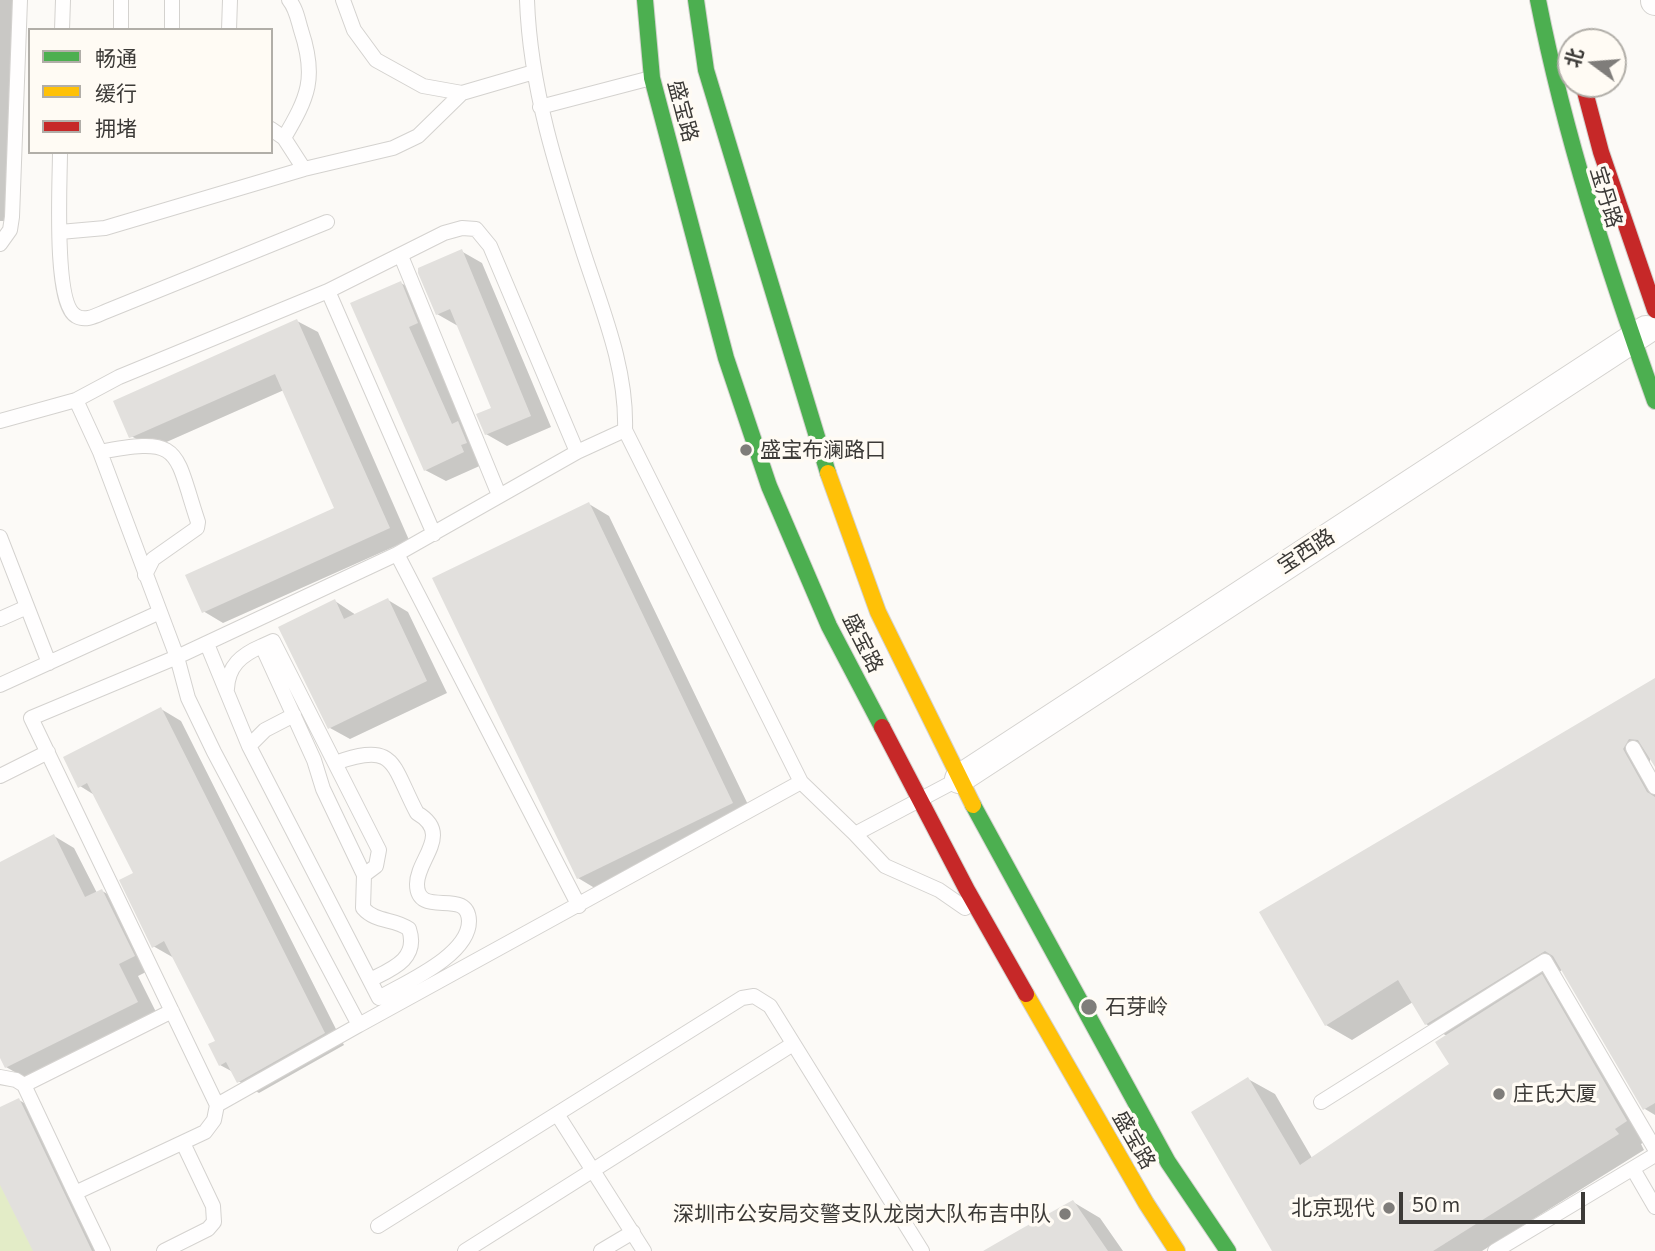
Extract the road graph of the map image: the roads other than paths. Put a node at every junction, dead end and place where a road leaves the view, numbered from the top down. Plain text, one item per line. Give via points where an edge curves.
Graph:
1 (20, 0) edge
2 (63, 0) edge
3 (121, 0) edge
4 (172, 0) edge
5 (230, 0) edge
6 (289, 0) edge
7 (343, 0) edge
8 (527, 0) edge
9 (645, 0) edge
10 (696, 0) edge
11 (1538, 0) edge
12 (62, 28) edge
13 (121, 28) edge
14 (172, 28) edge
15 (229, 28) edge
16 (534, 72) junction
17 (652, 78) junction
18 (462, 93) junction
19 (1587, 98) edge
20 (540, 107) junction
21 (273, 130) edge
22 (284, 138) junction
23 (60, 154) edge
24 (304, 169) junction
25 (327, 222) dead end
26 (60, 232) junction
27 (0, 244) edge
28 (401, 256) junction
29 (328, 291) junction
30 (1655, 310) edge
31 (1643, 331) edge
32 (76, 400) junction
33 (1655, 401) edge
34 (0, 421) edge
35 (625, 430) junction
36 (100, 452) junction
37 (577, 452) junction
38 (499, 495) junction
39 (433, 534) junction
40 (0, 537) edge
41 (3, 554) edge
42 (397, 554) junction
43 (145, 575) junction
44 (27, 607) junction
45 (158, 613) junction
46 (0, 619) edge
47 (207, 644) junction
48 (262, 646) junction
49 (177, 657) junction
50 (50, 663) junction
51 (0, 685) edge
52 (226, 690) junction
53 (294, 715) junction
54 (249, 746) junction
55 (1633, 748) dead end
56 (48, 752) junction
57 (335, 763) junction
58 (0, 776) edge
59 (958, 779) junction
60 (801, 782) junction
61 (1655, 787) edge
62 (921, 799) junction
63 (855, 834) junction
64 (364, 875) junction
65 (579, 906) junction
66 (987, 925) junction
67 (370, 980) junction
68 (172, 1011) junction
69 (359, 1026) junction
70 (793, 1044) junction
71 (0, 1077) edge
72 (23, 1086) junction
73 (1321, 1102) dead end
74 (217, 1105) junction
75 (557, 1114) junction
76 (183, 1143) junction
77 (1655, 1149) edge
78 (1655, 1155) edge
79 (1633, 1169) junction
80 (593, 1170) junction
81 (75, 1193) junction
82 (1655, 1207) edge
83 (377, 1226) dead end
84 (633, 1232) junction
85 (103, 1251) edge
86 (164, 1251) edge
87 (465, 1251) edge
88 (601, 1251) edge
89 (645, 1251) edge
90 (922, 1251) edge
91 (1177, 1251) edge
92 (1228, 1251) edge
93 (1495, 1251) edge

1 - 27 lane via 12,217
2 - 12 lane
3 - 13 lane
4 - 14 lane
5 - 15 lane
6 - 22 lane via 311,70 310,87
7 - 18 lane via 354,30 376,60 423,86
8 - 16 lane
9 - 17 main road, 盛宝路
10 - 59 main road, 盛宝路 via 706,70 828,475 878,612
11 - 31 main road, 宝丹路 via 1573,159
16 - 18 lane
16 - 20 lane
17 - 20 lane
17 - 62 main road, 盛宝路 via 726,358 769,486 830,626
18 - 24 lane via 418,136 393,148
19 - 30 main road, 宝丹路
20 - 35 lane via 623,379
21 - 22 lane
22 - 24 lane
23 - 26 lane
24 - 26 lane via 105,228
25 - 26 lane via 87,319 68,307 60,276
28 - 29 lane
28 - 37 lane via 453,230 476,229 482,235
28 - 38 lane
29 - 32 lane via 119,377
29 - 39 lane
31 - 33 main road, 宝丹路
31 - 59 street, 宝西路
32 - 34 lane
32 - 36 lane
35 - 37 lane
35 - 60 lane
36 - 43 lane
36 - 43 lane via 164,447 176,456 197,528 153,559
37 - 38 lane
38 - 39 lane
39 - 42 lane
40 - 41 lane
41 - 44 lane
42 - 47 lane
42 - 65 lane
43 - 45 lane
44 - 46 lane
44 - 50 lane
45 - 49 lane
45 - 50 lane
47 - 49 lane
47 - 52 lane
48 - 52 lane via 237,661
48 - 53 lane
48 - 57 lane via 273,641
49 - 56 lane via 31,718
49 - 69 lane via 188,698 214,752
50 - 51 lane
52 - 54 lane
53 - 54 lane via 265,730
53 - 64 lane
54 - 67 lane
55 - 61 lane
56 - 58 lane
56 - 68 lane
57 - 64 lane via 379,850 376,866
57 - 67 lane via 380,753 390,761 417,813 432,830 431,847 418,876 420,896 432,904 460,905 469,922 456,949 438,964 379,998
59 - 62 lane
59 - 92 main road, 盛宝路 via 1168,1161
60 - 63 lane
60 - 65 lane
62 - 63 lane
62 - 66 main road, 盛宝路
63 - 66 lane via 886,866 939,890
64 - 67 lane via 363,908 377,919 409,929 412,945 402,962
65 - 69 lane
66 - 91 main road, 盛宝路
68 - 72 lane
68 - 74 lane
69 - 74 lane
70 - 75 lane via 763,999 742,998
70 - 80 lane
70 - 90 lane
71 - 72 lane
72 - 81 lane
73 - 77 lane via 1545,961
74 - 76 lane via 205,1132
75 - 80 lane
75 - 83 lane
76 - 81 lane
76 - 86 lane via 214,1206 214,1222
78 - 79 lane
79 - 82 lane
79 - 93 lane
80 - 84 lane
80 - 87 lane
81 - 85 lane
84 - 88 lane
84 - 89 lane

